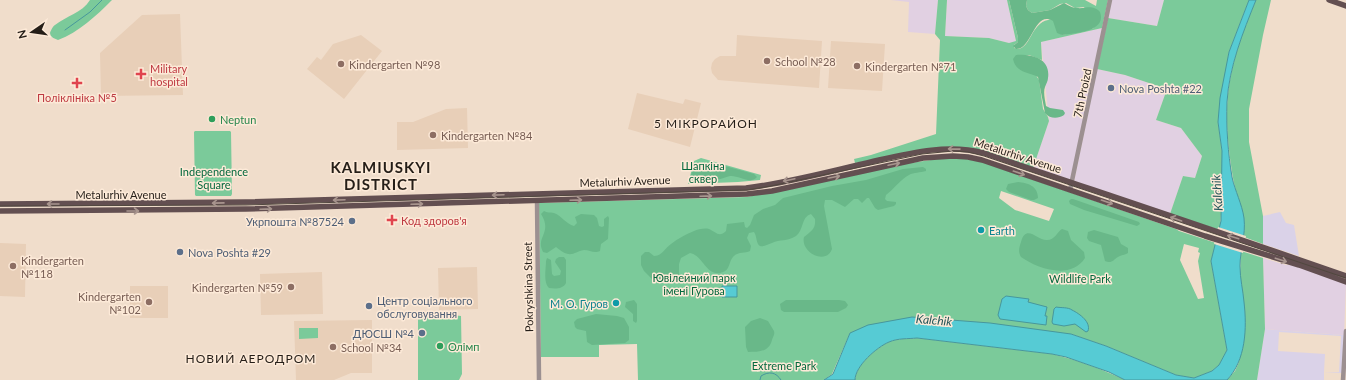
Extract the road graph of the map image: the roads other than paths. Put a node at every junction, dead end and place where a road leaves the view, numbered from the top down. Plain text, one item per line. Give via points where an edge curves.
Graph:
1 (1110, 0) edge
2 (1329, 0) edge
3 (1346, 6) edge
4 (1072, 183) junction
5 (1070, 190) junction
6 (537, 194) junction
7 (378, 198) junction
8 (537, 201) junction
9 (0, 204) edge
10 (40, 204) junction
11 (190, 204) junction
12 (378, 206) junction
13 (190, 210) junction
14 (0, 211) edge
15 (40, 211) junction
16 (1346, 276) edge
17 (1346, 282) edge
18 (1346, 331) edge
19 (539, 380) edge
20 (1343, 380) edge

1 - 4 street, 7th Proizd
2 - 3 main road
4 - 5 street, 7th Proizd
4 -> 6 main road, Metalurhiv Avenue via 984,154 953,148 908,154 755,187
16 -> 4 main road, Metalurhiv Avenue
8 -> 5 main road, Metalurhiv Avenue via 755,194 909,161 945,156 975,158
5 -> 17 main road, Metalurhiv Avenue
6 -> 7 main road, Metalurhiv Avenue
6 - 8 main road, Pokryshkina Street
7 -> 11 main road, Metalurhiv Avenue
7 - 12 main road
12 -> 8 main road, Metalurhiv Avenue
8 - 19 street, Pokryshkina Street
9 - 10 main road, Metalurhiv Avenue
11 -> 10 main road, Metalurhiv Avenue
10 - 15 main road
11 - 13 main road
13 -> 12 main road, Metalurhiv Avenue
15 -> 13 main road, Metalurhiv Avenue
14 - 15 main road, Metalurhiv Avenue
18 - 20 street

